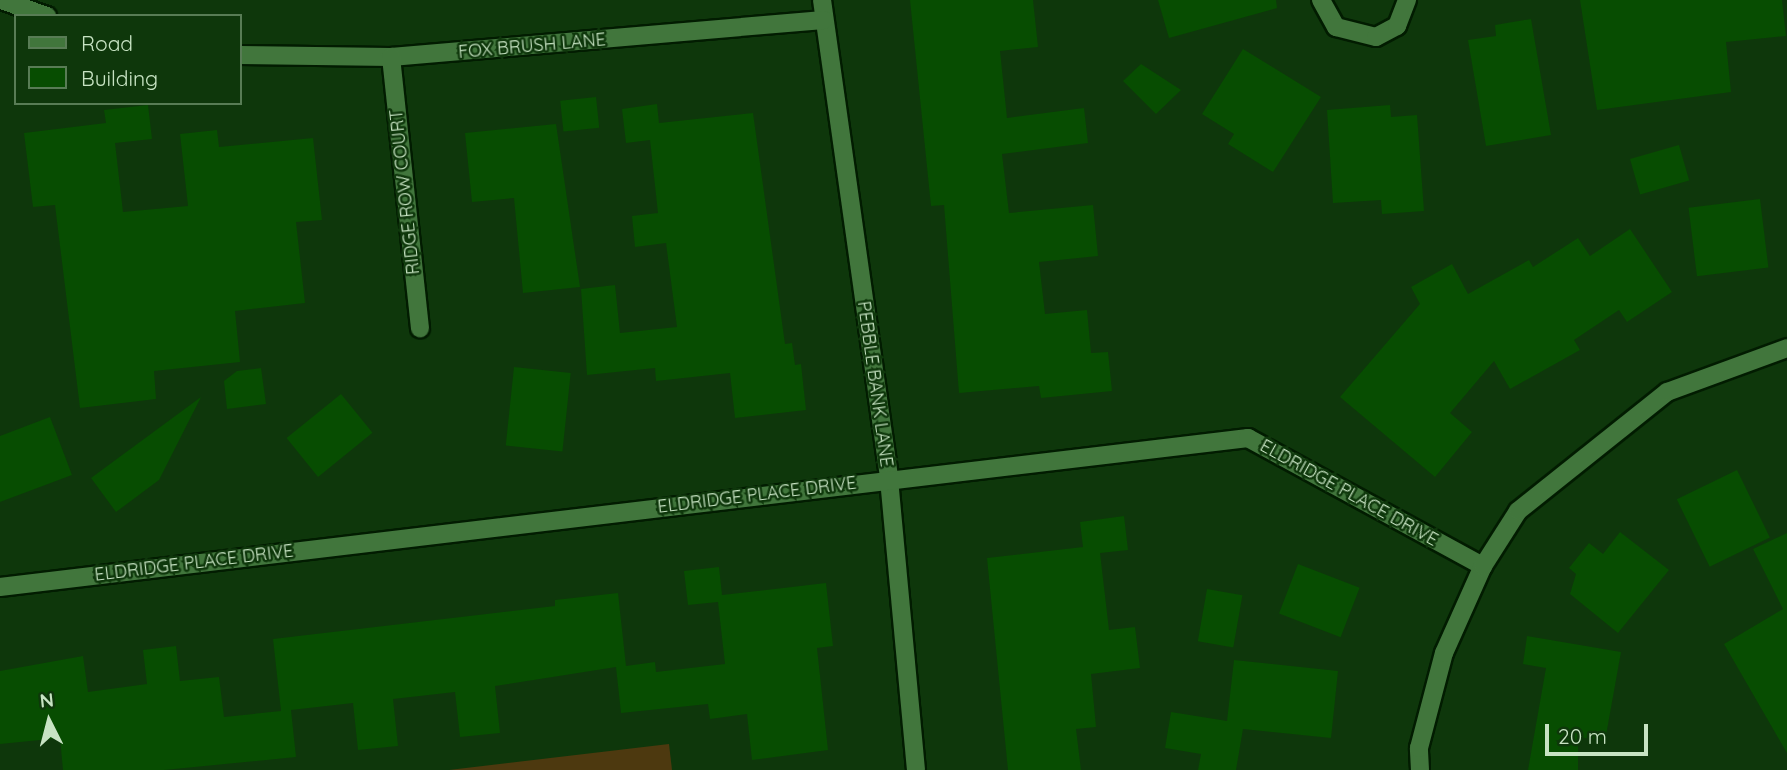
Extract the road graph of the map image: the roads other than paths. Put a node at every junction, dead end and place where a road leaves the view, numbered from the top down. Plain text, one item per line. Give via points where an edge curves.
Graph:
1 (1, 0) edge
2 (822, 0) edge
3 (1321, 0) edge
4 (1407, 0) edge
5 (41, 14) edge
6 (823, 20) junction
7 (242, 55) edge
8 (391, 57) junction
9 (419, 328) dead end
10 (1787, 348) edge
11 (889, 479) junction
12 (1483, 566) junction
13 (0, 587) edge
14 (916, 770) edge
15 (1420, 770) edge

1 - 5 street
2 - 6 street, PEBBLE BANK LANE
3 - 4 street via 1336,27 1376,37 1397,26
6 - 8 street, FOX BRUSH LANE
6 - 11 street, PEBBLE BANK LANE
7 - 8 street, FOX BRUSH LANE
8 - 9 street, RIDGE ROW COURT
10 - 12 street via 1667,392 1518,511
11 - 12 street, ELDRIDGE PLACE DRIVE via 1248,438
11 - 13 street, ELDRIDGE PLACE DRIVE
11 - 14 street, PEBBLE BANK LANE
12 - 15 street via 1444,653 1419,748

